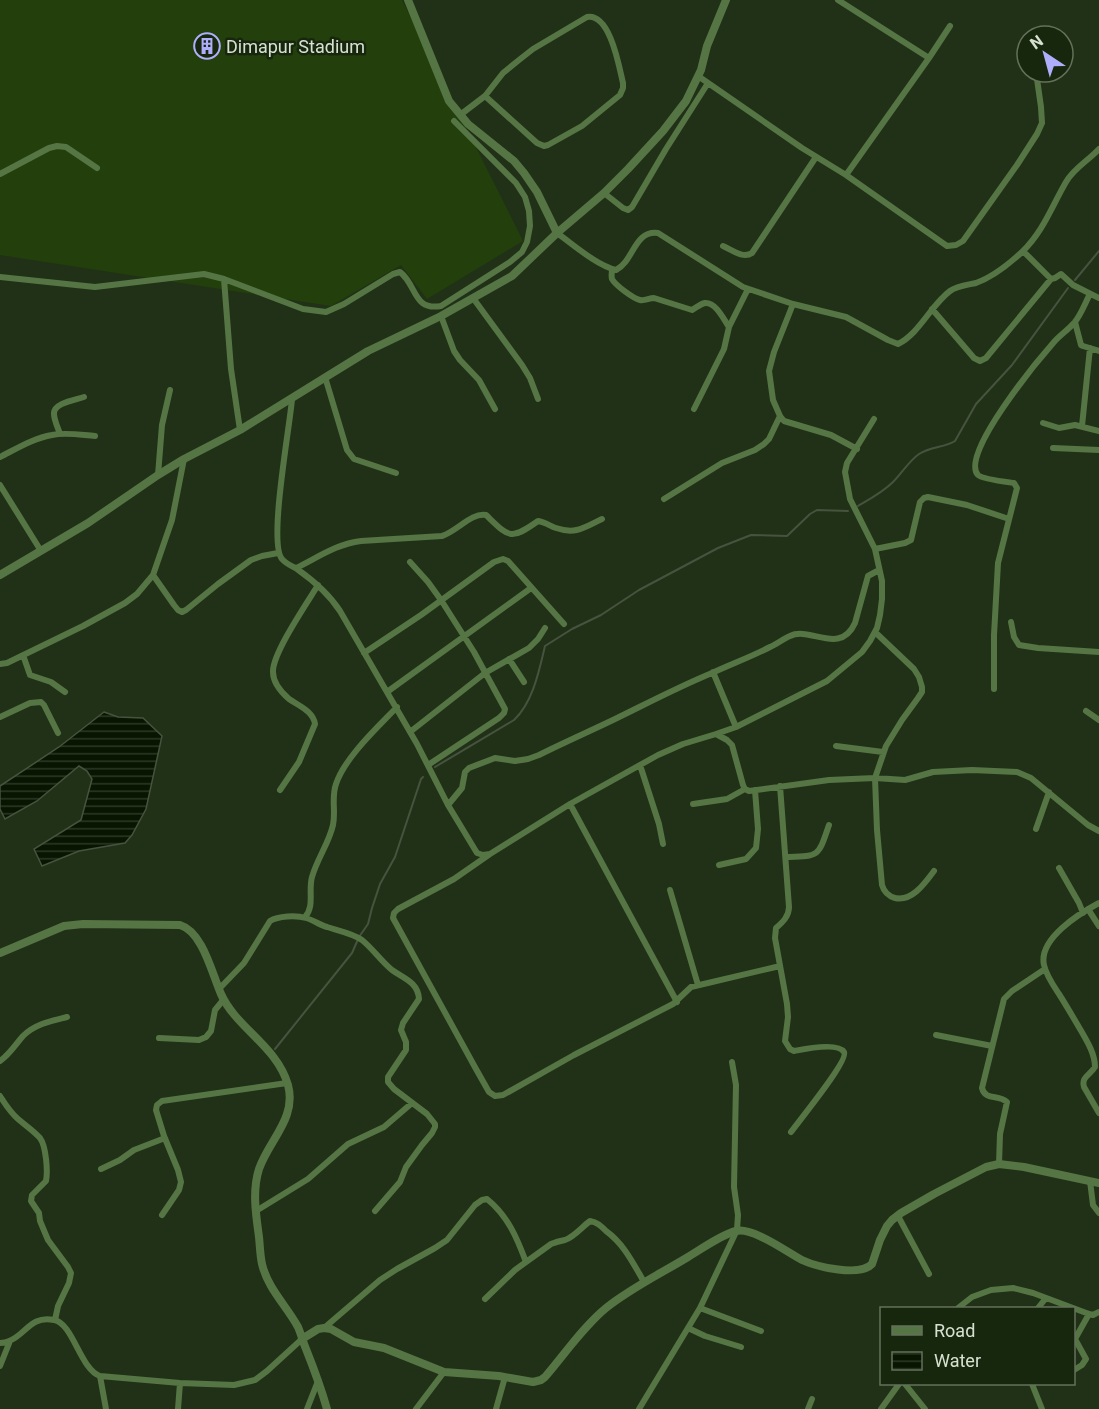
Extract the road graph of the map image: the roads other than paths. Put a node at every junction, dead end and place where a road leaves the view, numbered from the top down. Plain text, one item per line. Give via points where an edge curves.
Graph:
1 (408, 0) edge
2 (726, 0) edge
3 (837, 0) edge
4 (950, 26) dead end
5 (929, 58) junction
6 (698, 76) junction
7 (708, 83) junction
8 (1038, 84) edge
9 (484, 96) junction
10 (457, 118) junction
11 (1099, 149) edge
12 (816, 157) junction
13 (97, 168) dead end
14 (0, 174) edge
15 (846, 175) junction
16 (604, 193) junction
17 (557, 233) junction
18 (723, 246) dead end
19 (1023, 252) junction
20 (612, 269) junction
21 (0, 277) edge
22 (224, 279) junction
23 (1051, 279) junction
24 (748, 289) junction
25 (1090, 294) junction
26 (473, 298) junction
27 (1099, 298) edge
28 (793, 304) junction
29 (932, 309) junction
30 (441, 316) junction
31 (1075, 322) junction
32 (729, 327) junction
33 (1090, 348) junction
34 (1099, 351) edge
35 (325, 377) junction
36 (170, 390) dead end
37 (84, 397) dead end
38 (292, 399) junction
39 (538, 399) dead end
40 (495, 409) dead end
41 (694, 409) dead end
42 (780, 416) junction
43 (874, 419) dead end
44 (1043, 423) dead end
45 (1083, 426) junction
46 (240, 430) junction
47 (1099, 431) edge
48 (60, 434) junction
49 (95, 436) dead end
50 (1053, 448) dead end
51 (857, 449) junction
52 (1099, 450) edge
53 (0, 457) edge
54 (184, 459) junction
55 (396, 473) dead end
56 (158, 475) junction
57 (0, 485) edge
58 (664, 499) dead end
59 (1004, 517) junction
60 (602, 519) dead end
61 (874, 549) junction
62 (41, 551) junction
63 (279, 554) junction
64 (410, 562) dead end
65 (296, 568) junction
66 (879, 570) junction
67 (0, 575) edge
68 (153, 575) junction
69 (318, 585) junction
70 (531, 588) junction
71 (441, 600) junction
72 (1011, 622) dead end
73 (564, 624) dead end
74 (546, 628) dead end
75 (875, 632) junction
76 (464, 637) junction
77 (1099, 652) edge
78 (364, 653) junction
79 (23, 655) junction
80 (509, 659) junction
81 (0, 664) edge
82 (713, 672) junction
83 (485, 673) junction
84 (524, 682) dead end
85 (994, 689) dead end
86 (65, 692) dead end
87 (387, 692) junction
88 (397, 707) junction
89 (1086, 711) dead end
90 (0, 717) edge
91 (1099, 720) edge
92 (736, 727) junction
93 (410, 732) junction
94 (58, 733) dead end
95 (716, 734) junction
96 (836, 747) dead end
97 (883, 752) junction
98 (428, 765) junction
99 (640, 765) junction
100 (875, 778) junction
101 (780, 786) junction
102 (745, 789) junction
103 (280, 790) dead end
104 (755, 790) junction
105 (1049, 792) junction
106 (570, 804) junction
107 (693, 804) dead end
108 (448, 805) junction
109 (829, 825) dead end
110 (1036, 829) dead end
111 (1099, 831) edge
112 (663, 844) dead end
113 (490, 854) junction
114 (786, 857) junction
115 (719, 865) dead end
116 (1059, 868) dead end
117 (934, 872) dead end
118 (670, 890) dead end
119 (1099, 903) edge
120 (1086, 911) junction
121 (305, 917) junction
122 (1099, 926) edge
123 (0, 953) edge
124 (780, 966) junction
125 (1045, 969) junction
126 (698, 985) junction
127 (219, 989) junction
128 (224, 999) junction
129 (677, 1002) junction
130 (67, 1017) dead end
131 (936, 1035) dead end
132 (159, 1038) dead end
133 (992, 1046) junction
134 (0, 1061) edge
135 (732, 1062) dead end
136 (287, 1083) junction
137 (0, 1096) edge
138 (412, 1103) junction
139 (1099, 1113) edge
140 (791, 1132) dead end
141 (165, 1138) junction
142 (999, 1164) junction
143 (101, 1169) dead end
144 (1090, 1181) junction
145 (1099, 1183) edge
146 (256, 1211) junction
147 (375, 1211) dead end
148 (1099, 1213) edge
149 (162, 1215) dead end
150 (898, 1215) junction
151 (737, 1230) junction
152 (526, 1262) junction
153 (929, 1274) dead end
154 (644, 1282) junction
155 (1046, 1298) junction
156 (485, 1299) dead end
157 (959, 1307) edge
158 (1039, 1307) edge
159 (1070, 1307) edge
160 (700, 1308) junction
161 (1075, 1309) edge
162 (1099, 1312) edge
163 (1089, 1314) junction
164 (55, 1320) junction
165 (324, 1328) junction
166 (688, 1328) junction
167 (762, 1331) dead end
168 (302, 1339) junction
169 (1075, 1339) edge
170 (1075, 1339) edge
171 (10, 1341) junction
172 (0, 1343) edge
173 (741, 1347) dead end
174 (0, 1366) edge
175 (1075, 1369) edge
176 (444, 1372) junction
177 (100, 1376) junction
178 (505, 1377) junction
179 (318, 1381) junction
180 (180, 1383) junction
181 (897, 1385) edge
182 (907, 1385) edge
183 (1033, 1385) edge
184 (812, 1399) dead end
185 (106, 1409) edge
186 (178, 1409) edge
187 (307, 1409) edge
188 (327, 1409) edge
189 (416, 1409) edge
190 (496, 1409) edge
191 (639, 1409) edge
192 (808, 1409) edge
193 (881, 1409) edge
194 (925, 1409) edge
195 (1042, 1409) edge

1 - 10 street
2 - 6 street
3 - 5 street
4 - 5 street
5 - 15 street
6 - 7 street
6 - 16 street via 663,131
7 - 12 street
7 - 16 street via 632,207 623,208
8 - 15 street via 1042,123 1037,134 963,241 956,245 947,246
9 - 9 street via 537,143 548,146 582,126 620,95 623,83 615,46 599,21 586,17 533,49 503,73
9 - 10 street
10 - 17 street via 514,161 537,192
10 - 22 street via 525,197 530,225 522,252 510,262 441,306 432,307 418,299 400,272 326,312 303,309
11 - 19 street via 1066,181 1041,229
12 - 15 street
12 - 18 street via 752,253 744,256
13 - 14 street via 66,147 57,146
16 - 17 street
17 - 20 street
17 - 26 street via 512,276
19 - 23 street
19 - 29 street via 988,278 956,287
20 - 24 street via 624,265 644,235 658,233
20 - 32 street via 613,281 634,298 650,297 692,310 707,303
21 - 22 street via 95,286 204,274
22 - 46 street
23 - 25 street via 1061,274
23 - 29 street via 980,361
24 - 28 street
24 - 32 street
25 - 27 street
25 - 31 street
26 - 30 street
26 - 39 street via 522,365
28 - 29 street via 846,317 898,344
28 - 42 street via 770,371 773,400
30 - 35 street
30 - 40 street via 454,351 479,380
31 - 33 street via 1080,342
31 - 59 street via 1001,408 984,437 976,472 981,477 1010,482 1017,488
32 - 41 street via 724,349
33 - 34 street
33 - 45 street
35 - 38 street
35 - 55 street via 346,450 354,459
36 - 56 street via 162,425
37 - 48 street via 55,409
38 - 46 street
38 - 63 street via 277,528
42 - 51 street via 784,421 831,435
42 - 58 street via 764,444 722,463
43 - 51 street
44 - 45 street via 1059,428
45 - 47 street
46 - 54 street
48 - 49 street
48 - 53 street via 45,436
50 - 52 street
51 - 61 street via 845,472 850,499
54 - 56 street
54 - 68 street via 172,520
56 - 62 street
57 - 62 street
59 - 61 street via 928,497 920,502 912,540
59 - 85 street via 998,563
60 - 65 street via 573,532 538,521 509,534 482,514 442,536 348,543
61 - 66 street
62 - 67 street
63 - 65 street
63 - 68 street via 251,560 182,612
64 - 71 street
65 - 69 street
66 - 75 street via 882,599
66 - 82 street via 866,579 857,618 849,633 823,639 798,633
68 - 79 street via 125,603
69 - 78 street via 330,596
69 - 103 street via 274,662 273,673 280,690 309,712 315,724 299,762
70 - 71 street via 503,559
70 - 73 street
70 - 76 street
71 - 76 street
71 - 78 street
72 - 77 street via 1018,645
74 - 80 street via 529,648
75 - 92 street via 862,652 827,681
75 - 97 street via 914,669 922,687
76 - 83 street
76 - 87 street
78 - 87 street
79 - 81 street
79 - 86 street via 30,675
80 - 83 street
80 - 84 street
82 - 92 street
82 - 108 street via 539,755 514,761 495,758 469,768 462,788
83 - 93 street
83 - 98 street via 503,703 504,712
87 - 88 street
88 - 93 street
88 - 121 street via 372,732 336,784 332,827 311,878 310,909
89 - 91 street
90 - 94 street via 41,702
92 - 95 street
93 - 98 street
95 - 99 street via 683,744
95 - 102 street via 732,745
96 - 97 street
97 - 100 street
98 - 108 street
99 - 106 street
99 - 112 street
100 - 101 street
100 - 105 street via 905,780 927,773 975,770 1017,772
100 - 117 street via 880,872 885,892 908,897
101 - 104 street
101 - 114 street
102 - 104 street
102 - 107 street via 727,799
104 - 115 street via 756,848 746,859
105 - 110 street
105 - 111 street
106 - 113 street
106 - 129 street
108 - 113 street via 477,854
109 - 114 street via 816,854
113 - 129 street via 454,879 396,910 393,918 491,1095 503,1095
114 - 124 street via 789,913 774,938
116 - 120 street
118 - 126 street
119 - 120 street
120 - 122 street
120 - 125 street via 1047,945
121 - 127 street via 272,919 244,963
121 - 138 street via 348,932 415,985 419,999 400,1030 406,1050 388,1077 389,1085
123 - 127 street via 64,926 180,925 202,947
124 - 126 street
124 - 140 street via 788,1017 786,1046 794,1051 822,1047 844,1051 836,1073
125 - 133 street via 1004,999
125 - 139 street via 1087,1040 1095,1067 1083,1083
126 - 129 street via 687,990
127 - 128 street
128 - 132 street via 215,1010 206,1037
128 - 136 street via 267,1050
130 - 134 street via 32,1029
131 - 133 street
133 - 142 street via 982,1088 987,1096 1007,1102
135 - 151 street via 736,1085
136 - 141 street via 162,1101 156,1110
136 - 146 street via 289,1105 256,1180
137 - 164 street via 44,1145 47,1177 31,1201 48,1240 71,1273
138 - 146 street via 384,1127 348,1144 308,1179
138 - 147 street via 432,1119 435,1127 400,1182
141 - 143 street
141 - 149 street via 181,1182
142 - 144 street
142 - 150 street via 978,1171
144 - 145 street
144 - 148 street via 1093,1205
146 - 168 street via 262,1264 270,1287
150 - 151 street via 887,1226 872,1264 855,1271 805,1261 762,1237
150 - 153 street
151 - 154 street
151 - 160 street
152 - 154 street via 592,1221 617,1239
152 - 156 street
152 - 165 street via 500,1211 487,1199 482,1200 447,1240 380,1280
154 - 178 street via 599,1314 541,1380
155 - 157 street via 1013,1288 991,1290
155 - 158 street
155 - 159 street
160 - 166 street
160 - 167 street
161 - 163 street
162 - 163 street
163 - 170 street
164 - 171 street via 37,1321
164 - 177 street via 64,1325 91,1371
165 - 168 street
165 - 176 street
166 - 173 street
166 - 191 street
168 - 179 street
168 - 180 street via 255,1380 234,1385
169 - 175 street via 1086,1359
171 - 172 street
171 - 174 street
176 - 178 street
176 - 189 street
177 - 180 street
177 - 185 street
178 - 190 street
179 - 187 street
179 - 188 street
180 - 186 street
181 - 193 street
182 - 194 street
183 - 195 street
184 - 192 street

